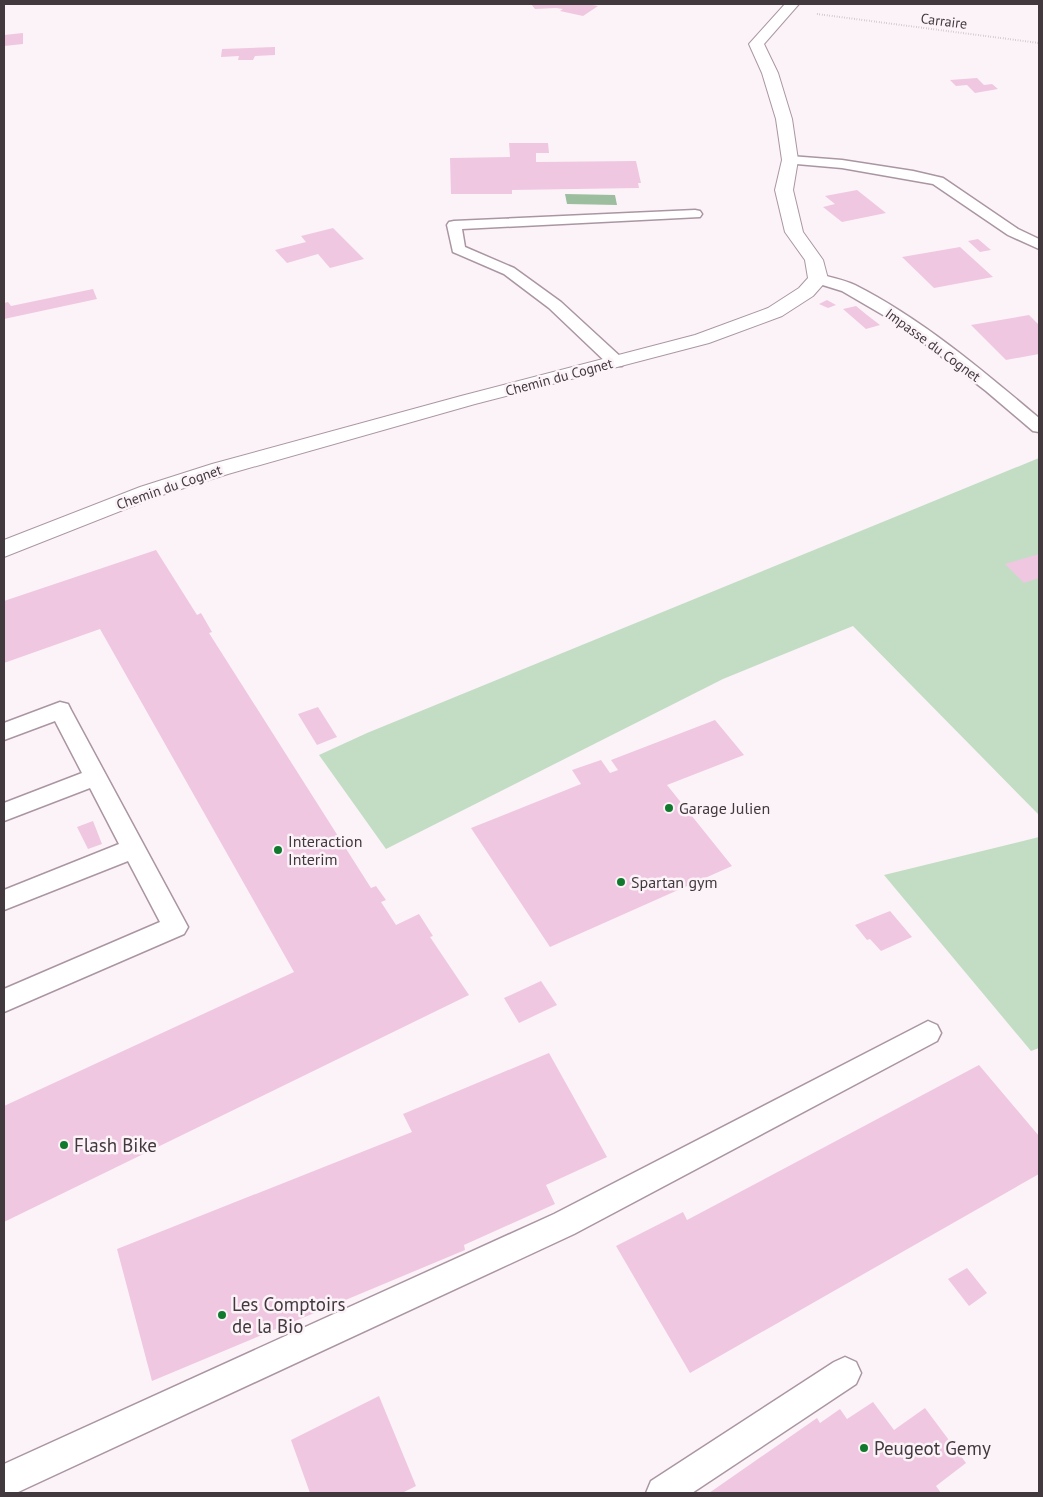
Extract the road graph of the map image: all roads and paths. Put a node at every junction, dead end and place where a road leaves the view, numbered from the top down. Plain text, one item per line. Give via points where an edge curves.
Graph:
1 (789, 6) edge
2 (1039, 43) edge
3 (790, 160) junction
4 (696, 214) dead end
5 (1039, 245) edge
6 (818, 279) junction
7 (616, 362) junction
8 (1039, 427) edge
9 (4, 549) edge
10 (4, 732) edge
11 (95, 776) junction
12 (4, 812) edge
13 (133, 849) junction
14 (4, 900) edge
15 (4, 1001) edge
16 (928, 1033) dead end
17 (845, 1372) dead end
18 (4, 1481) edge
19 (663, 1493) edge

1 - 2 path, Carraire
1 - 3 street via 756,44 770,73 784,119
3 - 5 lane via 842,164 938,181 1013,232
3 - 6 street via 784,190 794,232 814,260
4 - 7 lane via 454,225 458,250 509,271 555,304
6 - 7 street, Chemin du Cognet via 806,292 774,312 702,339
6 - 8 lane, Impasse du Cognet via 848,288 908,323
7 - 9 street, Chemin du Cognet via 468,400 148,492
10 - 11 lane via 60,710
11 - 12 lane
11 - 13 lane
13 - 14 lane
13 - 15 lane via 175,927
16 - 18 lane via 564,1224
17 - 19 lane

